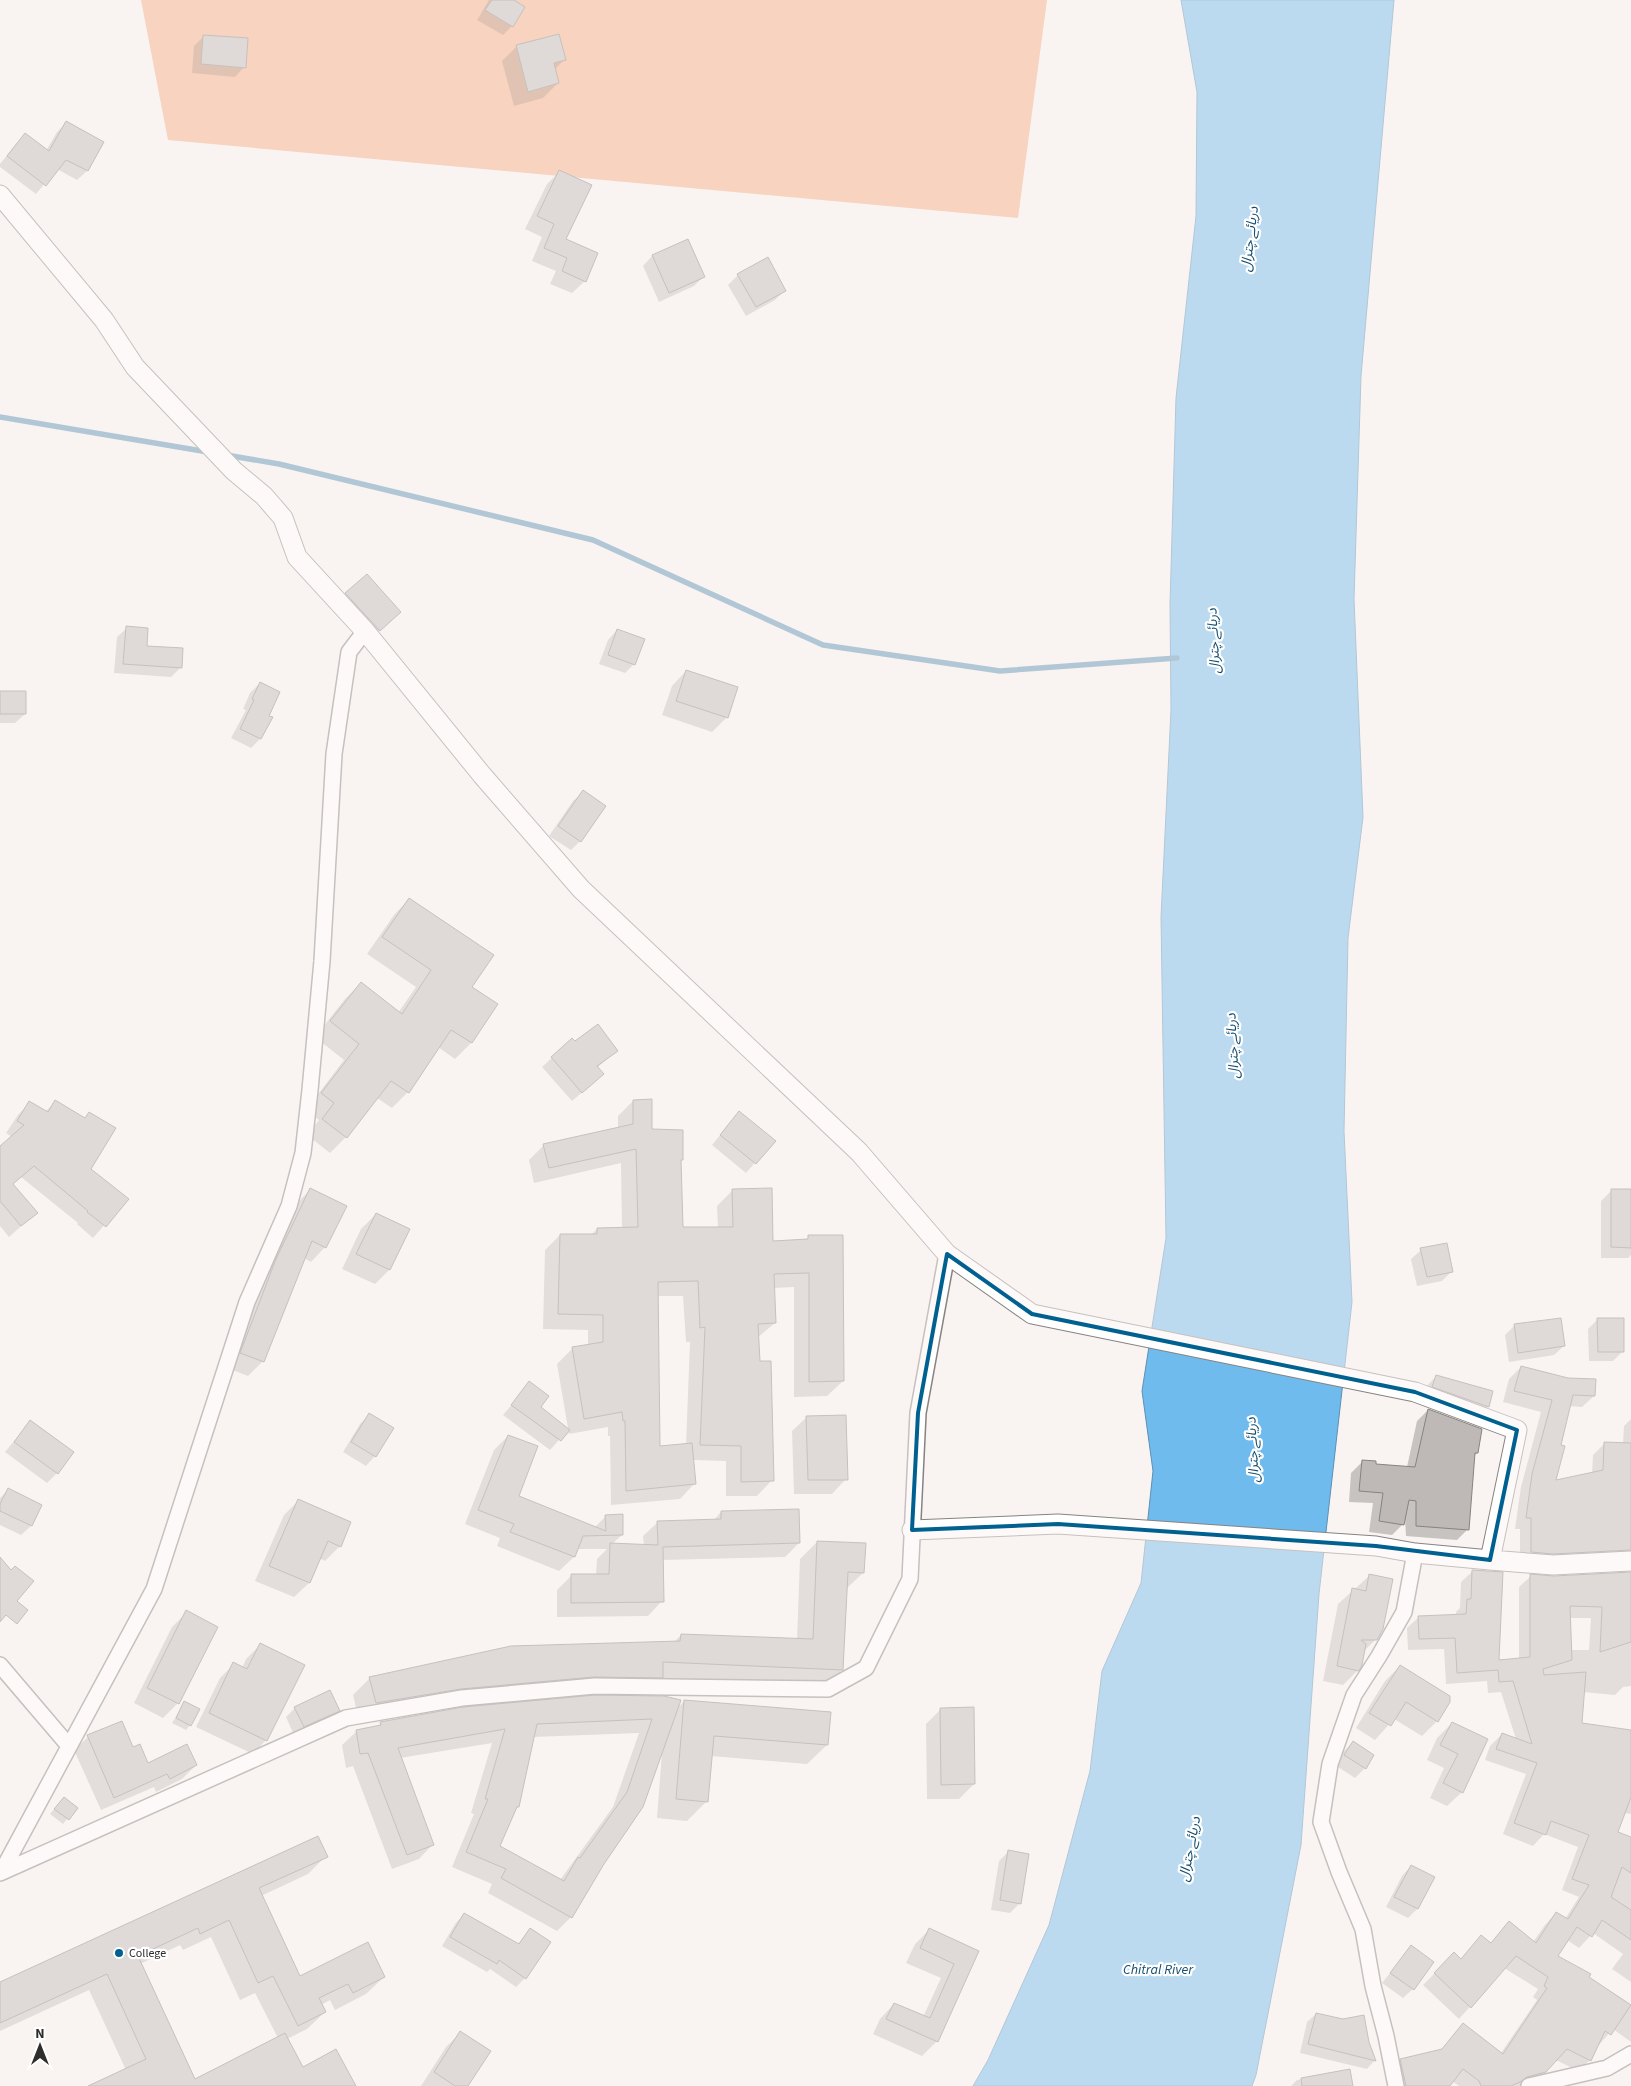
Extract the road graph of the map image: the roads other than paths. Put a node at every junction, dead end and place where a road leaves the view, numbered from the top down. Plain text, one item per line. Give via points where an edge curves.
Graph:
1 (0, 195) edge
2 (365, 631) junction
3 (947, 1254) junction
4 (912, 1530) junction
5 (1415, 1553) junction
6 (1490, 1560) junction
7 (1631, 1561) edge
8 (0, 1665) edge
9 (69, 1746) junction
10 (1, 1872) edge
11 (1631, 2054) edge
12 (1396, 2086) edge
13 (1528, 2086) edge

1 - 2 street via 104,320 135,367 283,518 297,557
2 - 3 street via 581,890 859,1152
2 - 9 street via 349,652 334,754 322,961 304,1144 289,1206 247,1302 154,1589
3 - 4 street via 918,1413
3 - 6 street via 1032,1314 1415,1392 1517,1430
4 - 5 street via 1058,1524 1376,1546
4 - 10 street via 910,1579 866,1668 828,1689 595,1686 462,1698 346,1718
5 - 6 street
5 - 12 street via 1404,1612 1351,1703 1330,1764 1321,1822 1363,1929
6 - 7 street via 1552,1565
8 - 9 street
9 - 10 street
11 - 13 street via 1607,2068

